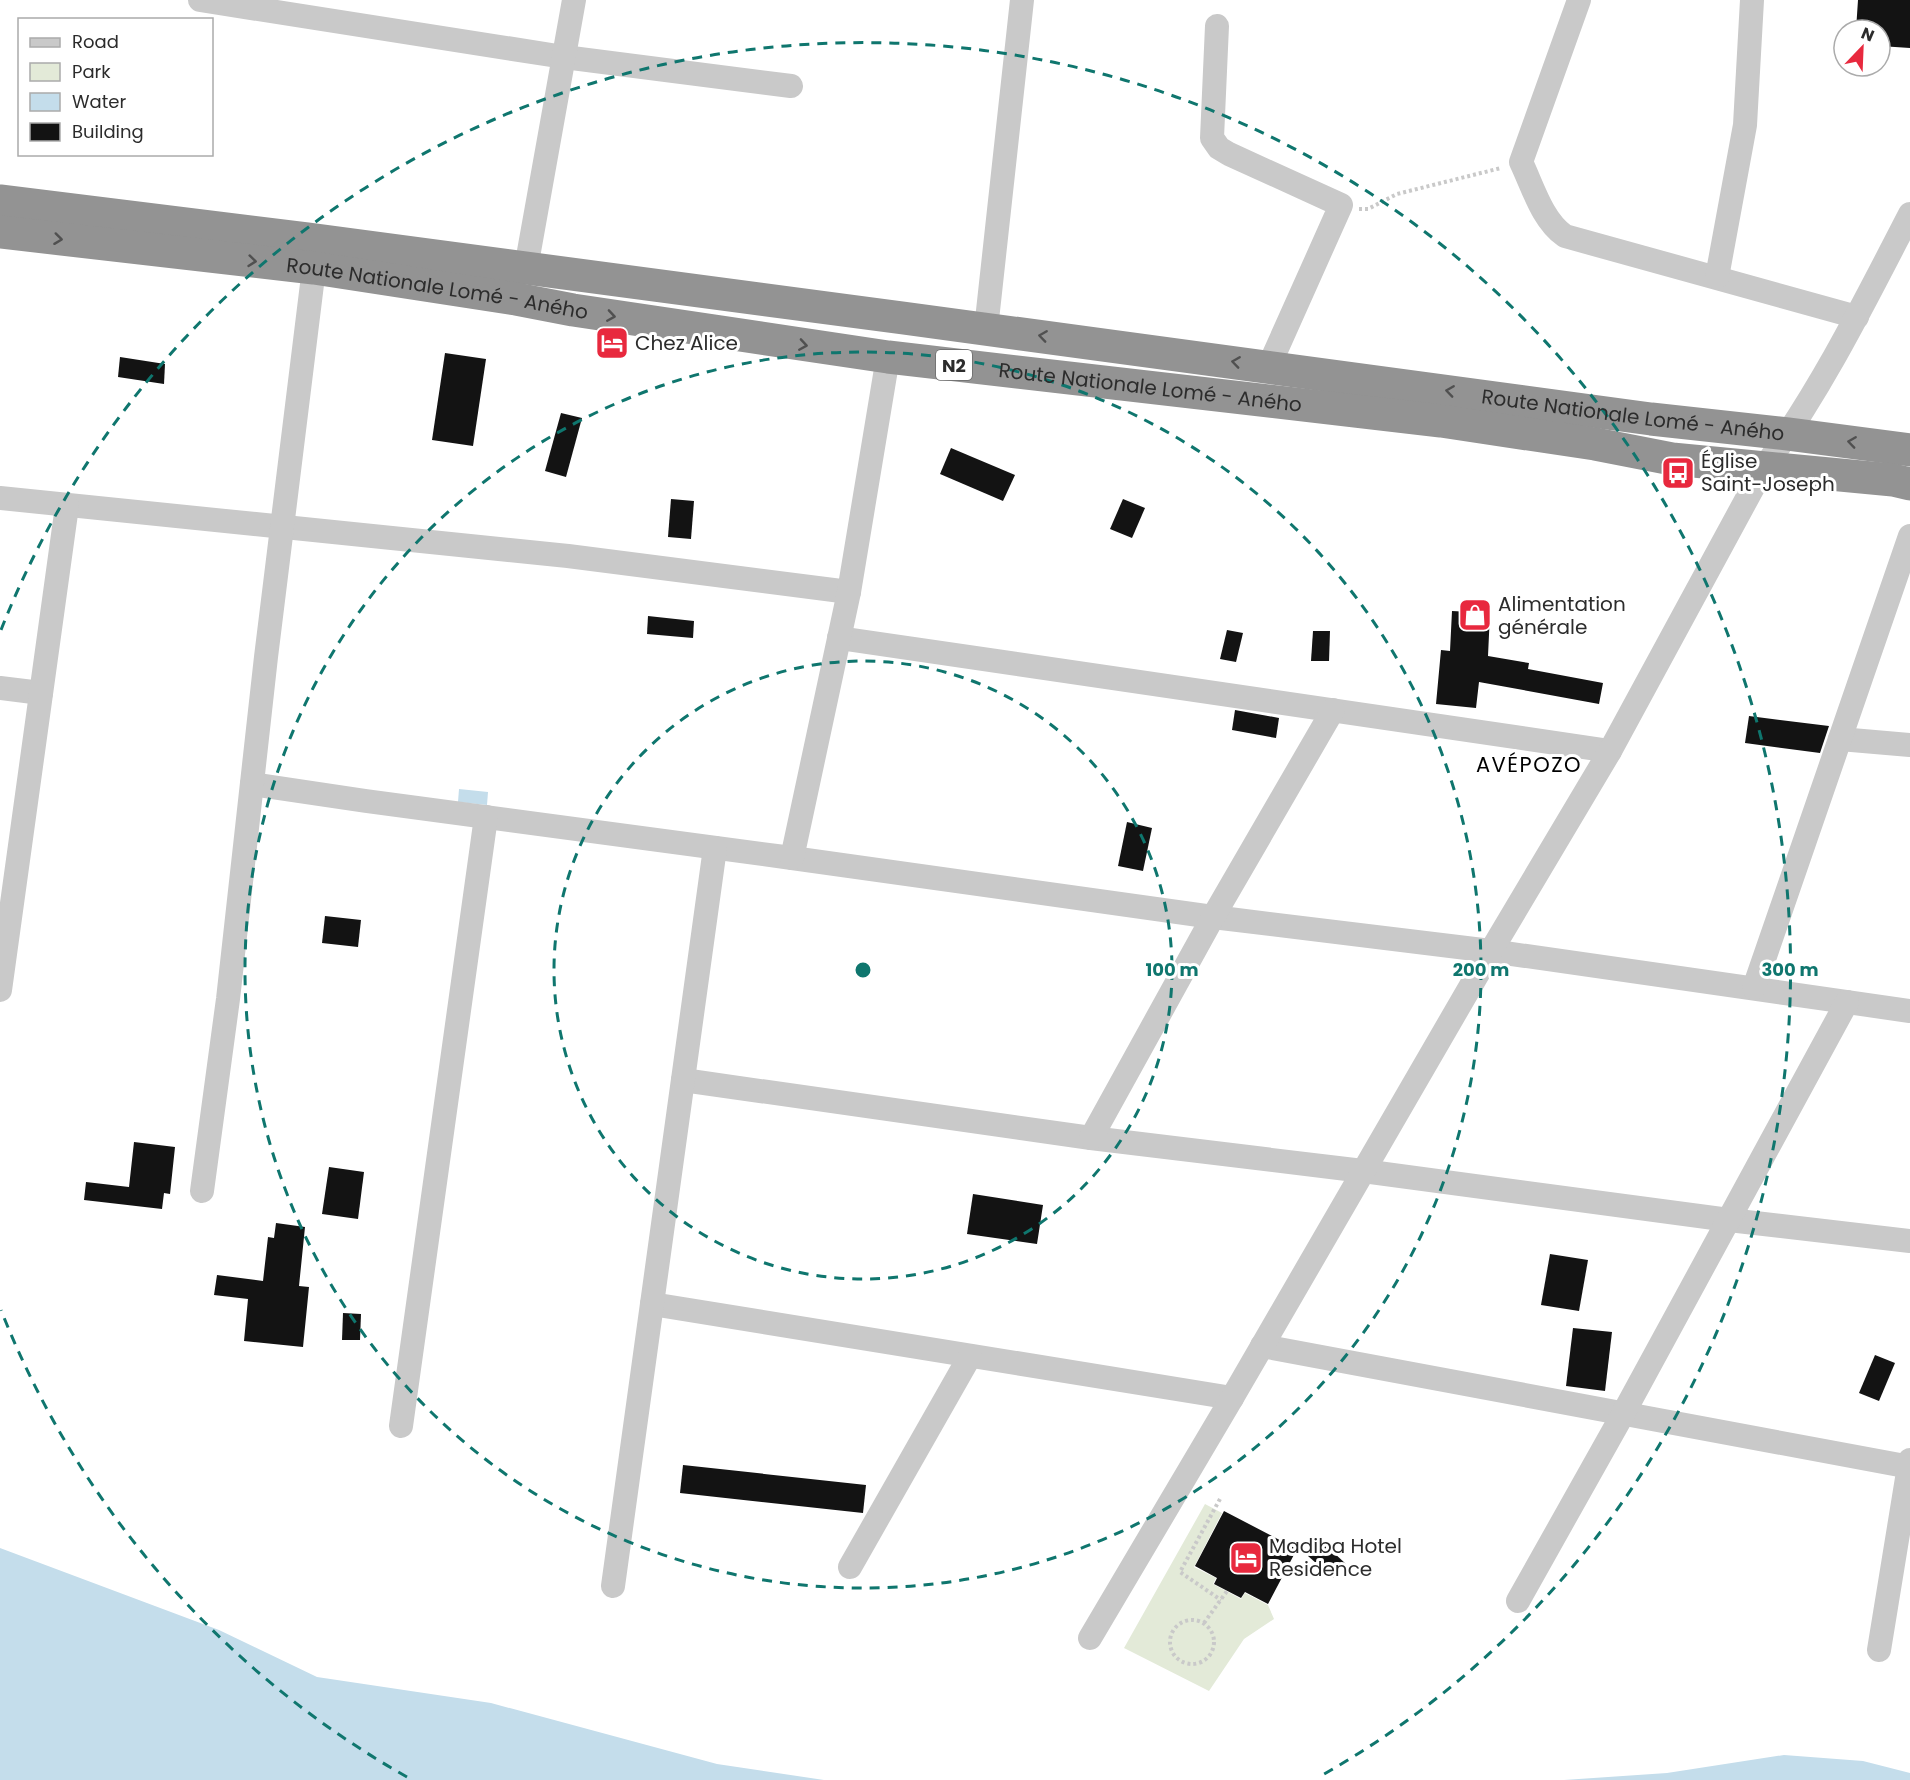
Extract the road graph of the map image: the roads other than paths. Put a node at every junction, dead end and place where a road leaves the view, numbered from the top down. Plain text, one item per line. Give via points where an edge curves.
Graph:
1 (200, 0) edge
2 (574, 0) edge
3 (1022, 0) edge
4 (1580, 0) edge
5 (1752, 0) edge
6 (1217, 26) dead end
7 (564, 57) junction
8 (791, 86) dead end
9 (0, 201) edge
10 (1910, 214) edge
11 (0, 232) edge
12 (314, 268) junction
13 (525, 268) junction
14 (1717, 277) junction
15 (1857, 317) junction
16 (986, 329) junction
17 (888, 357) junction
18 (1269, 366) junction
19 (1788, 434) junction
20 (1910, 450) edge
21 (1762, 469) junction
22 (1910, 484) edge
23 (0, 498) edge
24 (67, 506) junction
25 (282, 527) junction
26 (1910, 536) edge
27 (849, 592) junction
28 (839, 638) junction
29 (0, 688) edge
30 (41, 693) junction
31 (1333, 710) junction
32 (1840, 739) junction
33 (1910, 745) edge
34 (1610, 751) junction
35 (252, 784) junction
36 (486, 817) junction
37 (10, 835) edge
38 (715, 848) junction
39 (792, 858) junction
40 (1213, 917) junction
41 (1491, 951) junction
42 (1754, 988) junction
43 (0, 990) edge
44 (1847, 1002) junction
45 (1910, 1011) edge
46 (682, 1080) junction
47 (1091, 1138) junction
48 (1363, 1171) junction
49 (202, 1191) dead end
50 (1729, 1220) junction
51 (1910, 1241) edge
52 (652, 1304) junction
53 (1262, 1346) junction
54 (970, 1356) junction
55 (1232, 1398) junction
56 (1623, 1414) junction
57 (401, 1426) dead end
58 (1910, 1465) edge
59 (850, 1567) dead end
60 (613, 1586) dead end
61 (1518, 1601) dead end
62 (1090, 1638) dead end
63 (1879, 1650) dead end

1 - 7 street
2 - 7 street
3 - 16 street
4 - 14 street via 1521,162 1548,218 1565,236
5 - 14 street via 1745,125
6 - 18 street via 1212,138 1229,154 1341,206
7 - 8 street
7 - 13 street
9 - 13 highway, Route Nationale Lomé - Aného / N2
10 - 15 street
11 -> 12 highway, Route Nationale Lomé - Aného / N2
12 -> 17 highway, Route Nationale Lomé - Aného / N2
12 - 25 street
13 - 16 highway, Route Nationale Lomé - Aného / N2
14 - 15 street
15 - 19 street
18 -> 16 highway, Route Nationale Lomé - Aného / N2
17 - 21 highway, Route Nationale Lomé - Aného / N2 via 1441,421 1672,459
17 - 27 street
19 -> 18 highway, Route Nationale Lomé - Aného / N2
20 -> 19 highway, Route Nationale Lomé - Aného / N2
19 - 21 street
21 - 22 highway, Route Nationale Lomé - Aného / N2
21 - 34 street
23 - 24 street
24 - 25 street
24 - 30 street
25 - 27 street via 568,556
25 - 35 street
26 - 32 street
27 - 28 street
28 - 31 street
28 - 39 street
29 - 30 street
30 - 37 street
31 - 34 street
31 - 40 street
32 - 33 street
32 - 42 street
34 - 41 street
35 - 36 street
35 - 49 street
36 - 38 street
36 - 57 street
37 - 43 street
38 - 39 street
38 - 46 street
39 - 40 street
40 - 41 street
40 - 47 street
41 - 42 street
41 - 48 street
42 - 44 street
44 - 45 street
44 - 50 street
46 - 47 street
46 - 52 street
47 - 48 street
48 - 50 street
48 - 53 street
50 - 51 street
50 - 56 street
52 - 54 street
52 - 60 street
53 - 55 street
53 - 56 street
54 - 55 street
54 - 59 street
55 - 62 street
56 - 58 street
56 - 61 street
58 - 63 street

